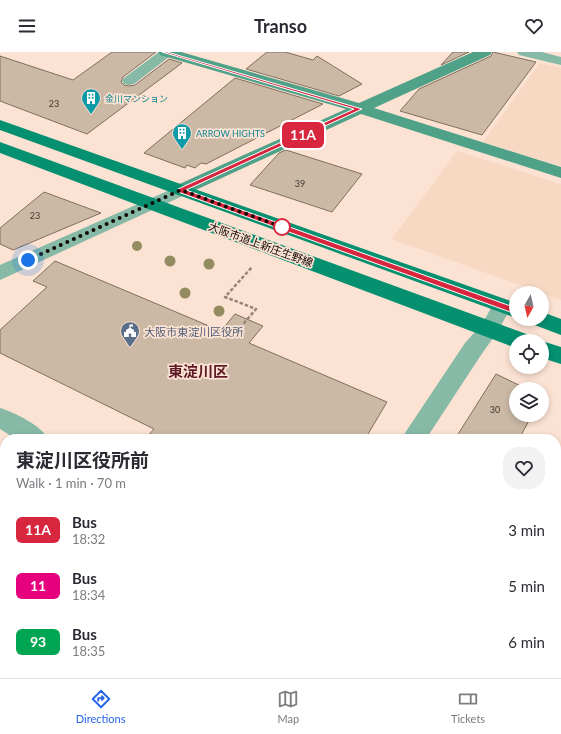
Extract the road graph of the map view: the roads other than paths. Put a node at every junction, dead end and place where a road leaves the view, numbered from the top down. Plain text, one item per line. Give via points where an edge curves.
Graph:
1 (166, 52) edge
2 (485, 52) edge
3 (524, 52) edge
4 (561, 61) edge
5 (129, 81) dead end
6 (359, 109) junction
7 (0, 125) edge
8 (0, 147) edge
9 (561, 173) edge
10 (181, 190) junction
11 (152, 204) junction
12 (0, 273) edge
13 (509, 308) edge
14 (549, 323) edge
15 (561, 327) edge
16 (489, 329) junction
17 (509, 336) edge
18 (549, 352) edge
19 (561, 356) edge
20 (0, 417) edge
21 (27, 434) edge
22 (416, 434) edge

1 - 5 street
1 - 6 street
2 - 6 street
3 - 4 street
6 - 9 street
6 - 10 street
7 - 10 main road, 大阪市道上新庄生野線
8 - 11 main road, 大阪市道上新庄生野線
10 - 11 street
10 - 13 main road, 大阪市道上新庄生野線
11 - 12 street
11 - 16 main road, 大阪市道上新庄生野線
13 - 16 street
14 - 15 main road
16 - 17 main road, 大阪市道上新庄生野線
16 - 22 street
18 - 19 main road
20 - 21 street

